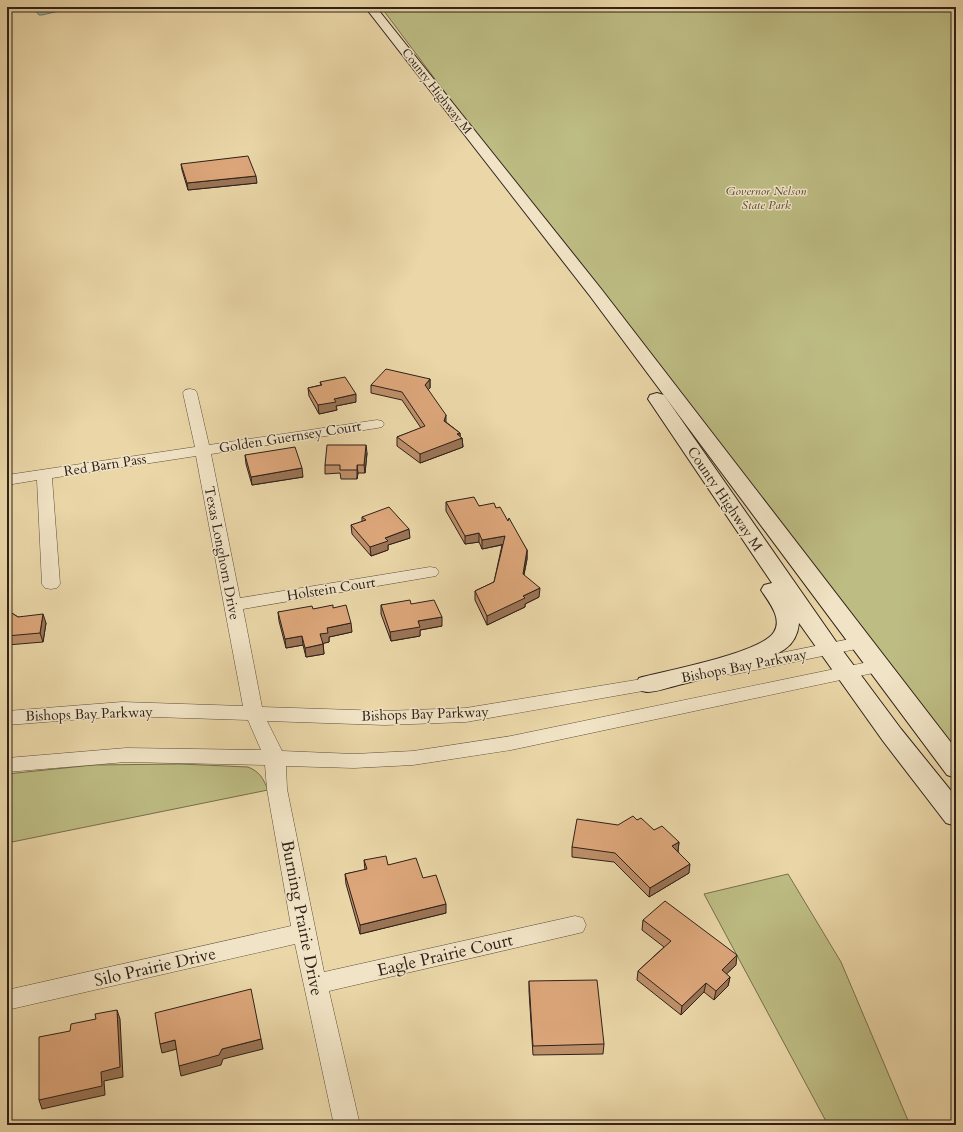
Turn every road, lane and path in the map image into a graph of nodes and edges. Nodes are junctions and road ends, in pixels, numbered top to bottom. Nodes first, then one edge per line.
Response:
1 (370, 7) edge
2 (503, 176) junction
3 (190, 393) dead end
4 (377, 424) dead end
5 (686, 441) junction
6 (203, 450) junction
7 (44, 475) junction
8 (7, 480) edge
9 (430, 572) dead end
10 (51, 584) dead end
11 (232, 605) junction
12 (860, 643) junction
13 (829, 649) junction
14 (878, 666) junction
15 (846, 673) junction
16 (648, 684) junction
17 (254, 713) junction
18 (7, 718) edge
19 (275, 758) junction
20 (7, 765) edge
21 (956, 768) edge
22 (956, 816) edge
23 (575, 925) dead end
24 (304, 933) junction
25 (315, 984) junction
26 (7, 1000) edge
27 (347, 1125) edge

1 - 2 main road, County Highway M
2 - 5 main road, County Highway M
2 - 12 main road, County Highway M
3 - 6 street, Texas Longhorn Drive
4 - 6 street, Golden Guernsey Court
5 - 13 main road, County Highway M
5 - 16 main road
6 - 7 street, Red Barn Pass
6 - 11 street, Texas Longhorn Drive
7 - 8 street, Red Barn Pass
7 - 10 street
9 - 11 street, Holstein Court
11 - 17 street, Texas Longhorn Drive
12 - 13 street, Bishops Bay Parkway
12 - 14 main road, County Highway M
13 - 15 main road, County Highway M
13 - 16 street, Bishops Bay Parkway
14 - 15 street, Bishops Bay Parkway
14 - 21 main road, County Highway M
15 - 19 street, Bishops Bay Parkway
15 - 22 main road, County Highway M
16 - 17 street, Bishops Bay Parkway
17 - 18 street, Bishops Bay Parkway
17 - 19 street, Burning Prairie Drive
19 - 20 street, Bishops Bay Parkway
19 - 24 street, Burning Prairie Drive
23 - 25 street, Eagle Prairie Court
24 - 25 street, Burning Prairie Drive
24 - 26 street, Silo Prairie Drive
25 - 27 street, Burning Prairie Drive

